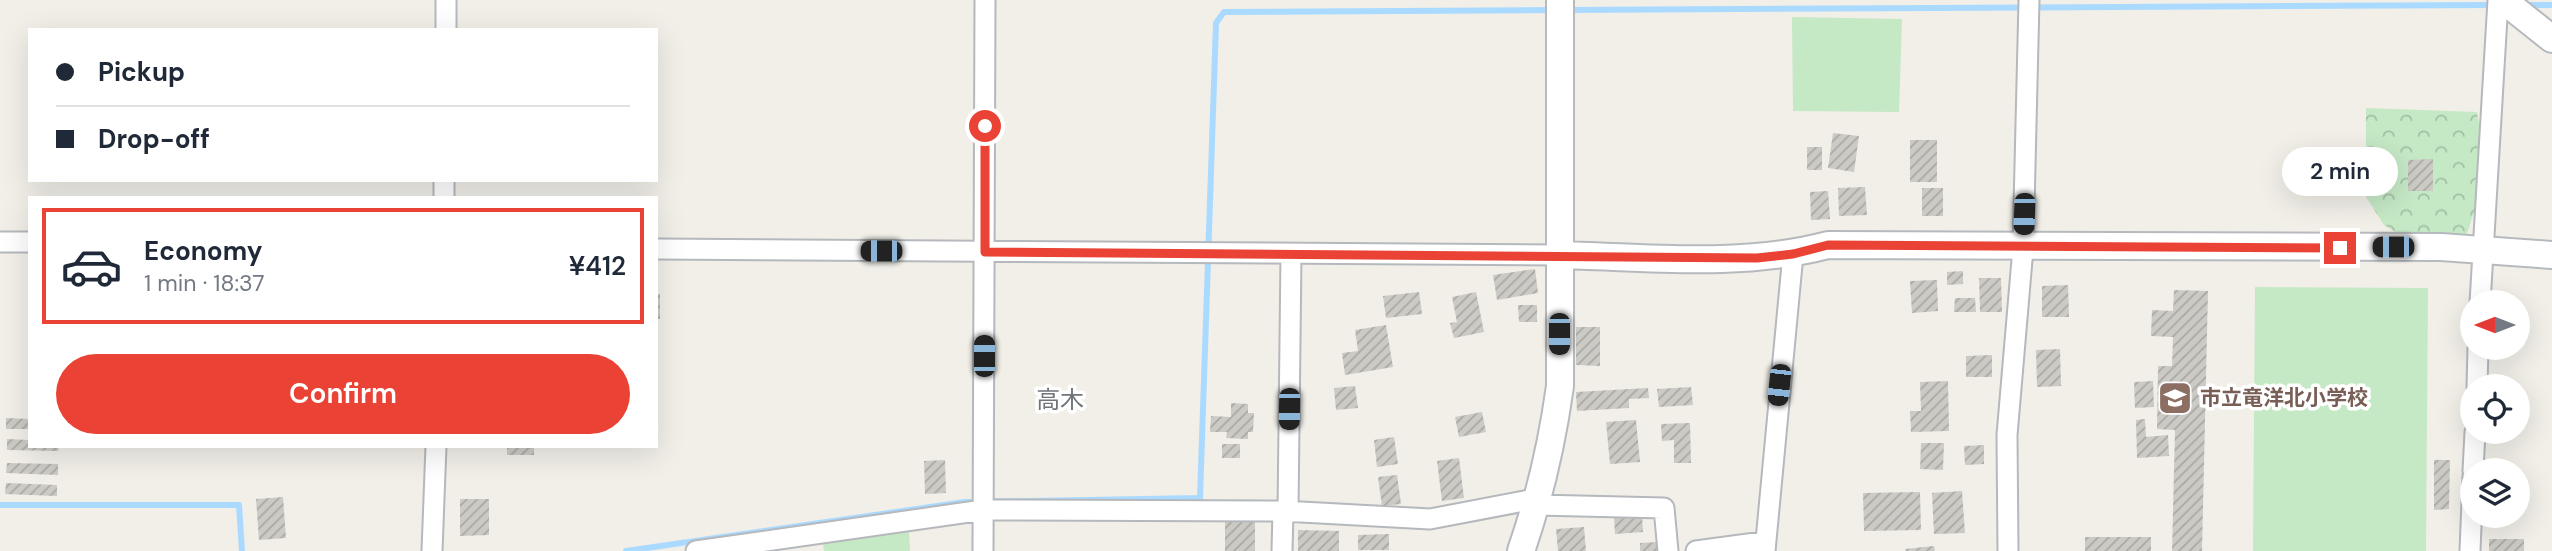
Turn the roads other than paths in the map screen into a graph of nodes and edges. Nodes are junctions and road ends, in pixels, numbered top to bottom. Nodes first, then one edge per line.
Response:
1 (446, 0) edge
2 (985, 0) edge
3 (1560, 0) edge
4 (2029, 0) edge
5 (2500, 0) edge
6 (446, 28) edge
7 (2552, 39) edge
8 (0, 242) edge
9 (28, 242) edge
10 (2023, 248) junction
11 (658, 249) edge
12 (2483, 250) junction
13 (985, 252) junction
14 (1291, 254) junction
15 (1793, 254) junction
16 (1558, 255) junction
17 (2552, 255) edge
18 (2481, 290) edge
19 (436, 448) edge
20 (1539, 501) junction
21 (983, 510) junction
22 (1285, 512) junction
23 (2470, 528) edge
24 (750, 547) edge
25 (1764, 547) edge
26 (432, 551) edge
27 (696, 551) edge
28 (983, 551) edge
29 (1282, 551) edge
30 (1521, 551) edge
31 (1668, 551) edge
32 (1696, 551) edge
33 (2008, 551) edge
34 (2469, 551) edge

1 - 6 street
2 - 13 street
3 - 16 street
4 - 10 street
5 - 7 street
5 - 12 street
8 - 9 street
10 - 12 street
10 - 15 street
10 - 33 street
11 - 13 street
12 - 17 street
12 - 18 street
13 - 14 street
13 - 21 street
14 - 16 street
14 - 22 street
15 - 16 street
15 - 25 street
16 - 20 street
19 - 26 street
20 - 22 street
20 - 30 street
20 - 31 street
21 - 22 street
21 - 24 street
21 - 28 street
22 - 29 street
23 - 34 street
24 - 27 street
25 - 32 street

